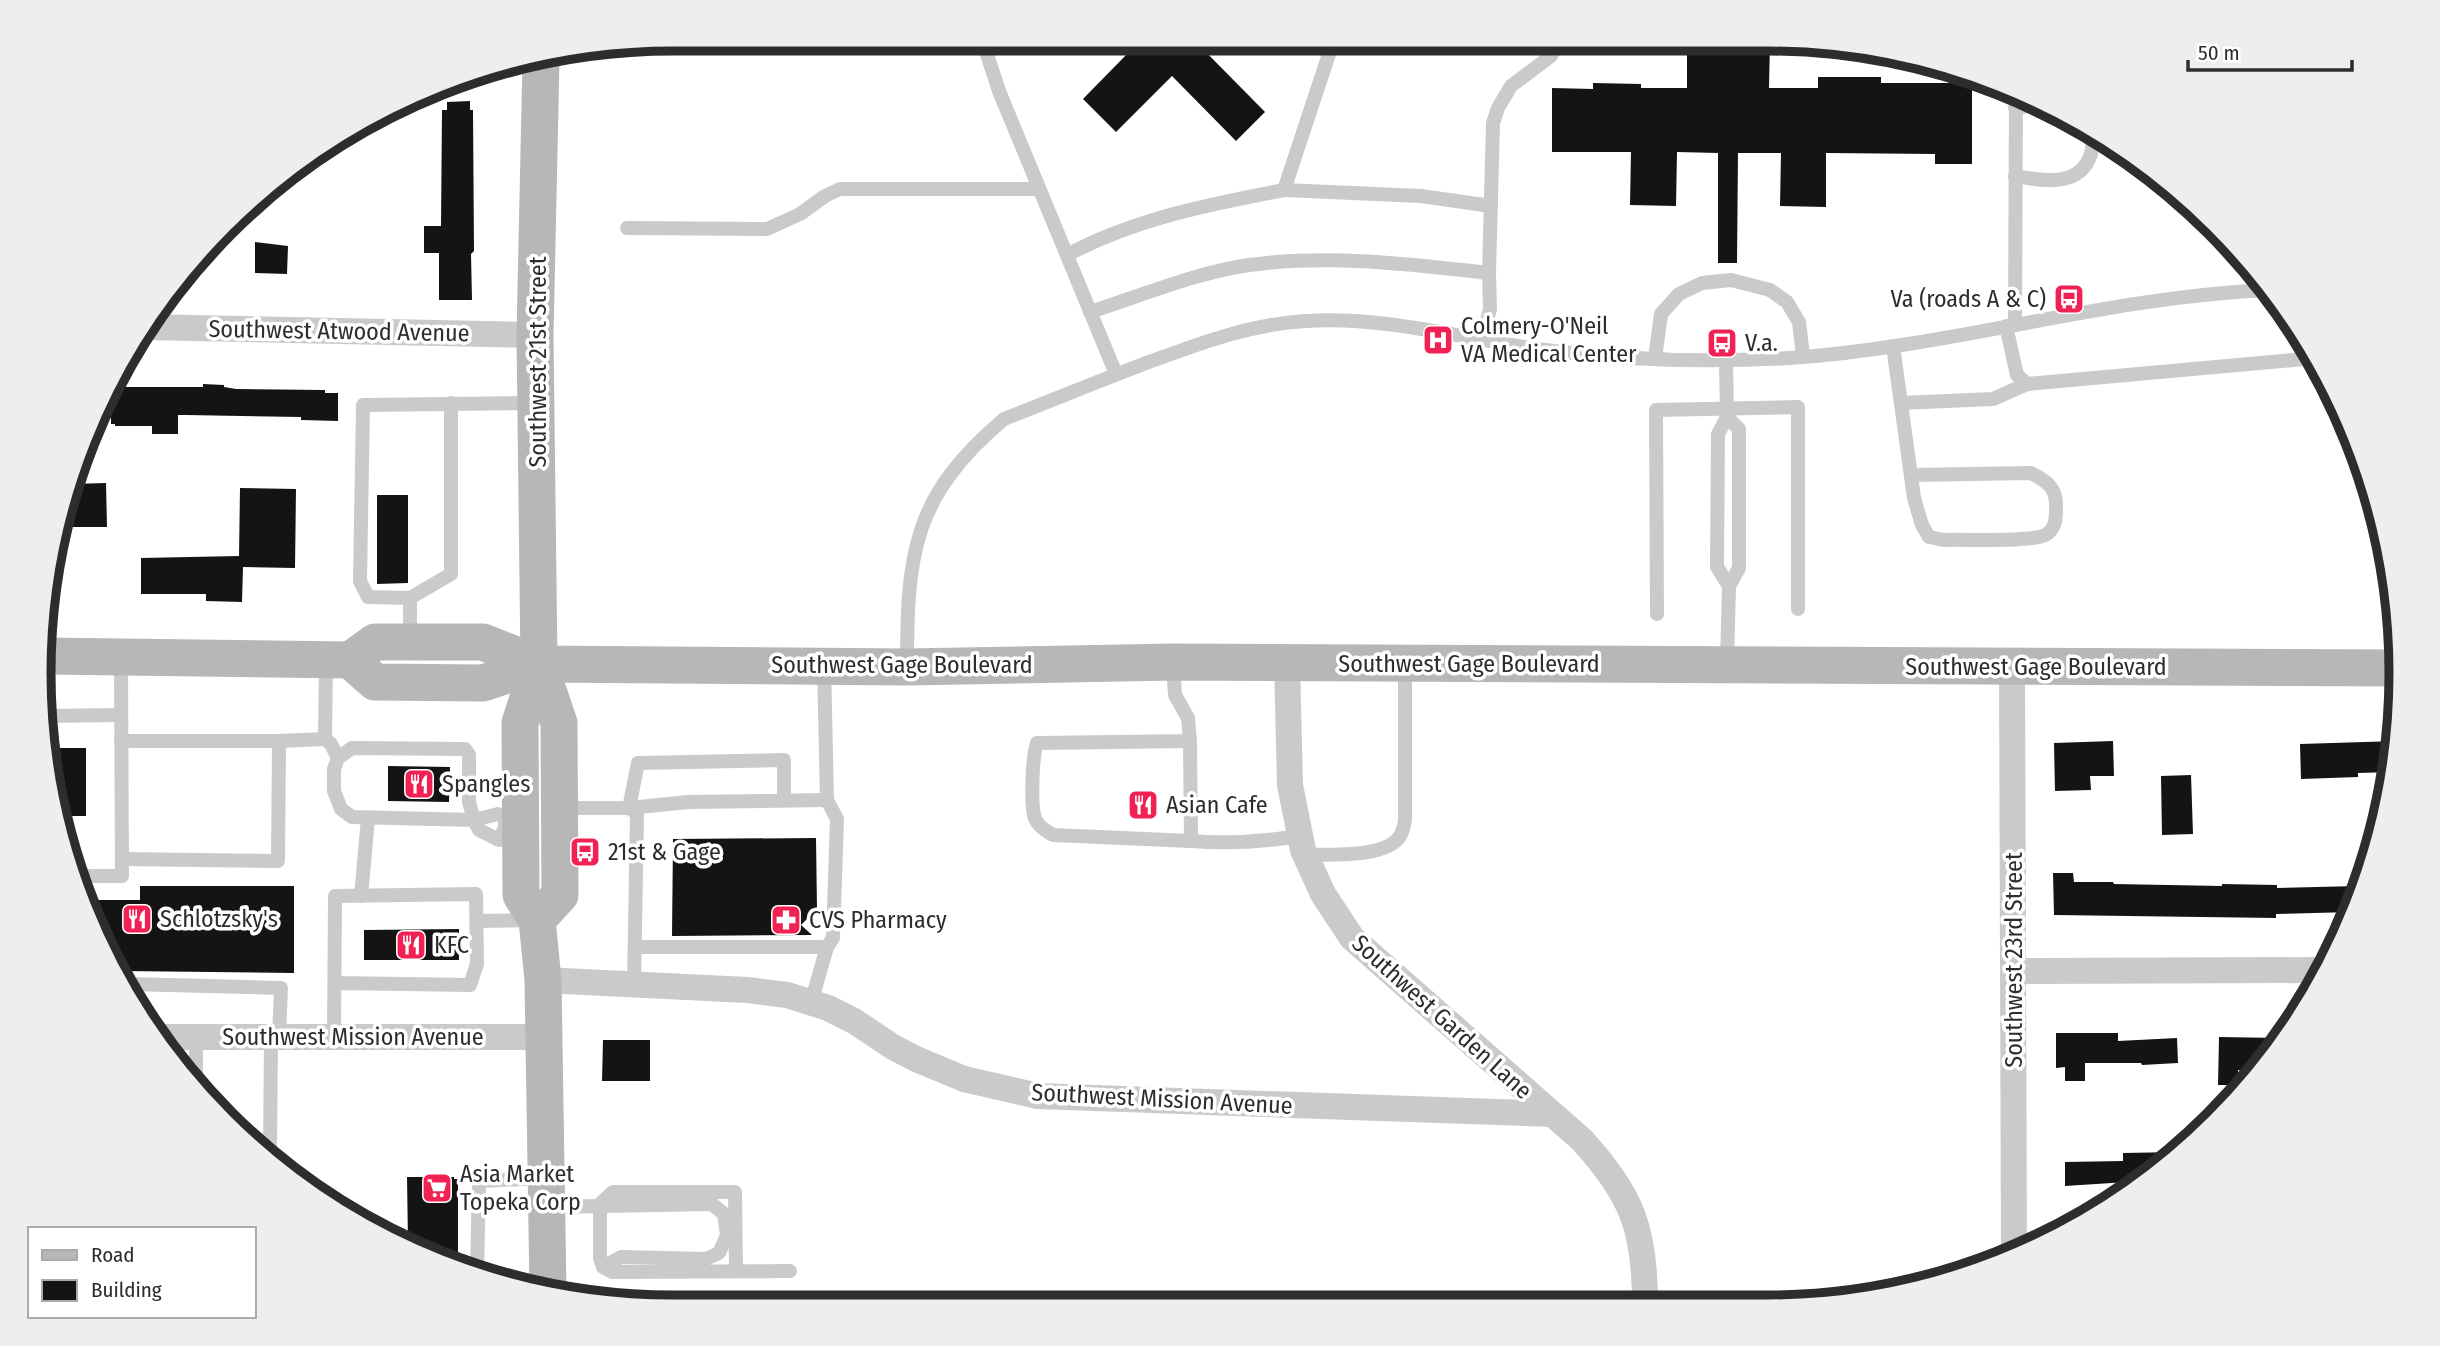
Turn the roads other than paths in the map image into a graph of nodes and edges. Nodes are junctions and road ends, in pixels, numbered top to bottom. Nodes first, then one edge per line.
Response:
1 (986, 51) edge
2 (1330, 51) edge
3 (1553, 51) edge
4 (541, 66) edge
5 (2015, 103) edge
6 (2024, 107) edge
7 (2015, 108) junction
8 (2092, 143) edge
9 (2015, 176) junction
10 (1039, 188) junction
11 (1284, 190) junction
12 (1491, 206) junction
13 (627, 228) dead end
14 (1067, 254) junction
15 (1489, 273) junction
16 (2259, 291) edge
17 (1090, 312) junction
18 (2011, 325) junction
19 (156, 327) edge
20 (535, 335) junction
21 (1482, 340) junction
22 (1893, 346) junction
23 (1803, 356) junction
24 (1656, 359) junction
25 (2304, 359) edge
26 (1726, 360) junction
27 (1116, 374) junction
28 (2027, 384) junction
29 (452, 403) junction
30 (536, 403) junction
31 (1901, 403) junction
32 (1727, 412) junction
33 (1910, 474) junction
34 (1729, 586) junction
35 (410, 598) junction
36 (1798, 609) dead end
37 (1657, 614) dead end
38 (410, 642) junction
39 (51, 656) edge
40 (121, 659) junction
41 (338, 660) junction
42 (1173, 662) junction
43 (539, 664) junction
44 (1287, 664) junction
45 (1405, 664) junction
46 (824, 666) junction
47 (1727, 666) junction
48 (906, 667) junction
49 (2012, 667) junction
50 (2389, 668) edge
51 (121, 715) junction
52 (52, 716) edge
53 (325, 739) junction
54 (121, 741) junction
55 (279, 741) junction
56 (1190, 741) junction
57 (338, 758) junction
58 (784, 800) junction
59 (828, 800) junction
60 (560, 808) junction
61 (629, 808) junction
62 (368, 818) junction
63 (474, 820) junction
64 (508, 832) junction
65 (1191, 841) junction
66 (1302, 845) junction
67 (122, 859) junction
68 (85, 876) edge
69 (361, 896) junction
70 (537, 920) junction
71 (477, 921) junction
72 (635, 947) junction
73 (828, 947) junction
74 (2313, 970) edge
75 (2014, 971) junction
76 (543, 981) junction
77 (335, 983) junction
78 (134, 984) edge
79 (634, 986) junction
80 (811, 1003) junction
81 (169, 1037) edge
82 (196, 1037) junction
83 (275, 1037) junction
84 (334, 1037) junction
85 (544, 1037) junction
86 (196, 1072) edge
87 (1552, 1114) junction
88 (270, 1147) edge
89 (546, 1192) junction
90 (600, 1204) junction
91 (2014, 1244) edge
92 (477, 1263) edge
93 (603, 1267) junction
94 (736, 1270) junction
95 (790, 1271) dead end
96 (548, 1282) edge
97 (1645, 1295) edge

1 - 10 lane
2 - 11 lane
3 - 12 lane
4 - 20 main road, Southwest 21st Street
5 - 7 lane
6 - 7 lane
7 - 9 lane
8 - 9 lane
9 - 18 lane
10 - 13 lane
10 - 14 lane
11 - 12 lane
11 - 14 lane
12 - 15 lane
14 - 17 lane
15 - 17 lane
15 - 21 lane
16 - 18 lane
17 - 27 lane
18 - 22 lane
18 - 28 lane
19 - 20 street, Southwest Atwood Avenue
20 - 30 main road, Southwest 21st Street
21 - 24 lane
21 - 27 lane
22 - 23 lane
22 - 31 lane
23 - 24 lane
23 - 26 lane
24 - 26 lane
25 - 28 lane
26 - 32 lane
27 - 48 lane
28 - 31 lane
29 - 30 lane
29 - 35 lane
29 - 35 lane
30 - 43 main road, Southwest 21st Street
31 - 33 lane
32 - 34 lane
32 - 34 lane
32 - 36 lane
32 - 37 lane
33 - 33 lane
34 - 47 lane
35 - 38 lane
38 - 41 main road, Southwest Gage Boulevard
38 - 43 main road, Southwest Gage Boulevard
39 - 40 main road
40 - 41 main road
40 - 51 lane
41 - 43 main road, Southwest Gage Boulevard
41 - 53 lane
42 - 44 main road, Southwest Gage Boulevard
42 - 48 main road, Southwest Gage Boulevard
42 - 56 lane
43 - 46 main road, Southwest Gage Boulevard
43 - 60 main road, Southwest 21st Street
43 - 64 main road, Southwest 21st Street
44 - 45 main road, Southwest Gage Boulevard
44 - 66 street, Southwest Garden Lane
45 - 47 main road, Southwest Gage Boulevard
45 - 66 lane
46 - 48 main road, Southwest Gage Boulevard
46 - 59 lane
47 - 49 main road, Southwest Gage Boulevard
49 - 50 main road, Southwest Gage Boulevard
49 - 75 street, Southwest 23rd Street
51 - 52 lane
51 - 54 lane
53 - 55 lane
53 - 57 lane
54 - 55 lane
54 - 67 lane
55 - 67 lane
56 - 65 lane
56 - 65 lane
57 - 62 lane
57 - 63 lane
58 - 59 lane
58 - 61 lane
58 - 61 lane
59 - 73 lane
60 - 61 lane
60 - 70 main road, Southwest 21st Street
61 - 72 lane
62 - 63 lane
62 - 69 lane
63 - 64 lane
63 - 64 lane
64 - 70 main road, Southwest 21st Street
65 - 66 lane
66 - 87 street, Southwest Garden Lane
67 - 68 lane
69 - 71 lane
69 - 77 lane
70 - 71 lane
70 - 76 main road, Southwest 21st Street
71 - 77 lane
72 - 73 lane
72 - 79 lane
73 - 80 lane
74 - 75 street
75 - 91 street, Southwest 23rd Street
76 - 79 street, Southwest Mission Avenue
76 - 85 main road, Southwest 21st Street
77 - 84 lane
78 - 83 lane
79 - 80 street, Southwest Mission Avenue
80 - 87 street, Southwest Mission Avenue
81 - 82 street, Southwest Mission Avenue
82 - 83 street, Southwest Mission Avenue
82 - 86 lane
83 - 84 street, Southwest Mission Avenue
83 - 88 lane
84 - 85 street, Southwest Mission Avenue
85 - 89 main road, Southwest 21st Street
87 - 97 street, Southwest Garden Lane
89 - 90 lane
89 - 92 lane
89 - 96 main road, Southwest 21st Street
90 - 93 lane
90 - 93 lane
90 - 94 lane
93 - 94 lane
94 - 95 lane

